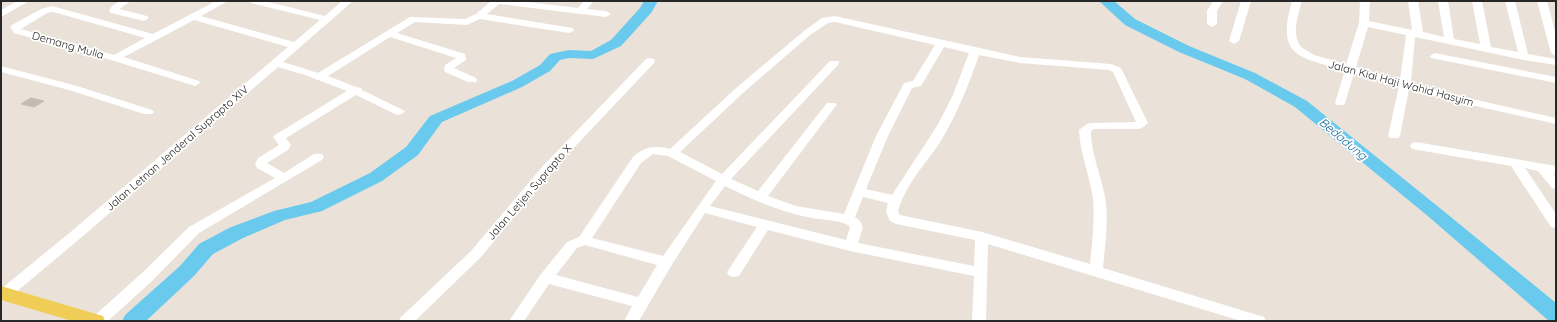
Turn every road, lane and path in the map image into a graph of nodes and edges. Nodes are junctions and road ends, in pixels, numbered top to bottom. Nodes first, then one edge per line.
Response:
1 (24, 1) edge
2 (126, 1) edge
3 (223, 1) edge
4 (254, 1) edge
5 (348, 1) edge
6 (589, 1) edge
7 (1218, 1) edge
8 (1246, 1) edge
9 (1297, 1) edge
10 (1365, 1) edge
11 (1413, 1) edge
12 (1443, 1) edge
13 (1477, 1) edge
14 (1510, 1) edge
15 (1542, 1) edge
16 (580, 11) junction
17 (1, 14) edge
18 (606, 14) dead end
19 (479, 16) junction
20 (193, 17) junction
21 (1, 18) edge
22 (144, 18) dead end
23 (325, 19) junction
24 (24, 21) junction
25 (1364, 23) junction
26 (1212, 24) dead end
27 (569, 30) dead end
28 (389, 34) junction
29 (1415, 34) junction
30 (154, 37) junction
31 (1234, 41) dead end
32 (1450, 42) junction
33 (942, 43) junction
34 (295, 46) junction
35 (1486, 49) junction
36 (975, 51) junction
37 (1556, 53) edge
38 (1436, 56) dead end
39 (1524, 57) junction
40 (115, 58) junction
41 (650, 61) dead end
42 (1556, 62) edge
43 (276, 63) junction
44 (834, 63) dead end
45 (1, 69) edge
46 (1350, 69) junction
47 (320, 76) junction
48 (472, 80) dead end
49 (1556, 80) edge
50 (195, 83) dead end
51 (1405, 85) junction
52 (357, 90) junction
53 (1340, 103) dead end
54 (831, 105) dead end
55 (148, 112) dead end
56 (400, 112) dead end
57 (1556, 121) edge
58 (1394, 136) dead end
59 (1416, 146) dead end
60 (672, 152) junction
61 (318, 157) dead end
62 (1515, 163) junction
63 (1542, 168) junction
64 (1556, 170) edge
65 (284, 178) junction
66 (724, 180) junction
67 (1556, 185) edge
68 (859, 192) junction
69 (761, 196) junction
70 (895, 200) junction
71 (702, 208) junction
72 (848, 220) junction
73 (1556, 224) edge
74 (765, 225) junction
75 (982, 237) junction
76 (584, 240) junction
77 (850, 246) junction
78 (666, 262) junction
79 (1096, 270) junction
80 (734, 272) dead end
81 (980, 272) junction
82 (546, 278) junction
83 (2, 293) edge
84 (641, 303) junction
85 (97, 321) edge
86 (406, 321) edge
87 (516, 321) edge
88 (631, 321) edge
89 (979, 321) edge
90 (1259, 321) edge

1 - 17 street
2 - 22 street
3 - 20 street, Demang Mulia
4 - 23 street
5 - 23 street, Jalan Letnan Jenderal Suprapto XIV
6 - 16 street
7 - 26 street
8 - 31 street
9 - 46 street, Jalan Kiai Haji Wahid Hasyim
10 - 25 street
11 - 29 street
12 - 32 street
13 - 35 street
14 - 39 street
15 - 37 street
16 - 18 street
16 - 19 street
19 - 27 street
19 - 28 street
20 - 30 street, Demang Mulia
20 - 34 street
21 - 24 street, Demang Mulia
23 - 34 street, Jalan Letnan Jenderal Suprapto XIV
24 - 30 street, Demang Mulia
24 - 40 street, Demang Mulia
25 - 29 street
25 - 46 street
28 - 47 street
28 - 48 street
29 - 32 street
29 - 51 street
30 - 40 street, Demang Mulia
32 - 35 street
33 - 36 street
33 - 60 street
33 - 68 street
34 - 43 street, Jalan Letnan Jenderal Suprapto XIV
35 - 39 street
36 - 70 street
36 - 79 street
38 - 49 street
39 - 42 street
40 - 50 street
41 - 86 street, Jalan Letjen Suprapto X
43 - 47 street
43 - 83 street, Jalan Letnan Jenderal Suprapto XIV
44 - 66 street
45 - 55 street
46 - 51 street, Jalan Kiai Haji Wahid Hasyim
46 - 53 street
47 - 52 street
51 - 57 street, Jalan Kiai Haji Wahid Hasyim
51 - 58 street
52 - 56 street
52 - 65 street
54 - 69 street
59 - 62 street
60 - 66 street
60 - 76 street
61 - 65 street
62 - 63 street
62 - 73 street
63 - 64 street
63 - 67 street
65 - 85 street
66 - 69 street
66 - 71 street
68 - 70 street
68 - 72 street
69 - 72 street
70 - 75 street
71 - 74 street
71 - 78 street
72 - 77 street
74 - 77 street
74 - 80 street
75 - 79 street
75 - 81 street
76 - 78 street
76 - 82 street
77 - 81 street
78 - 84 street
79 - 90 street
81 - 89 street
82 - 84 street
82 - 87 street
83 - 85 main road
84 - 88 street

